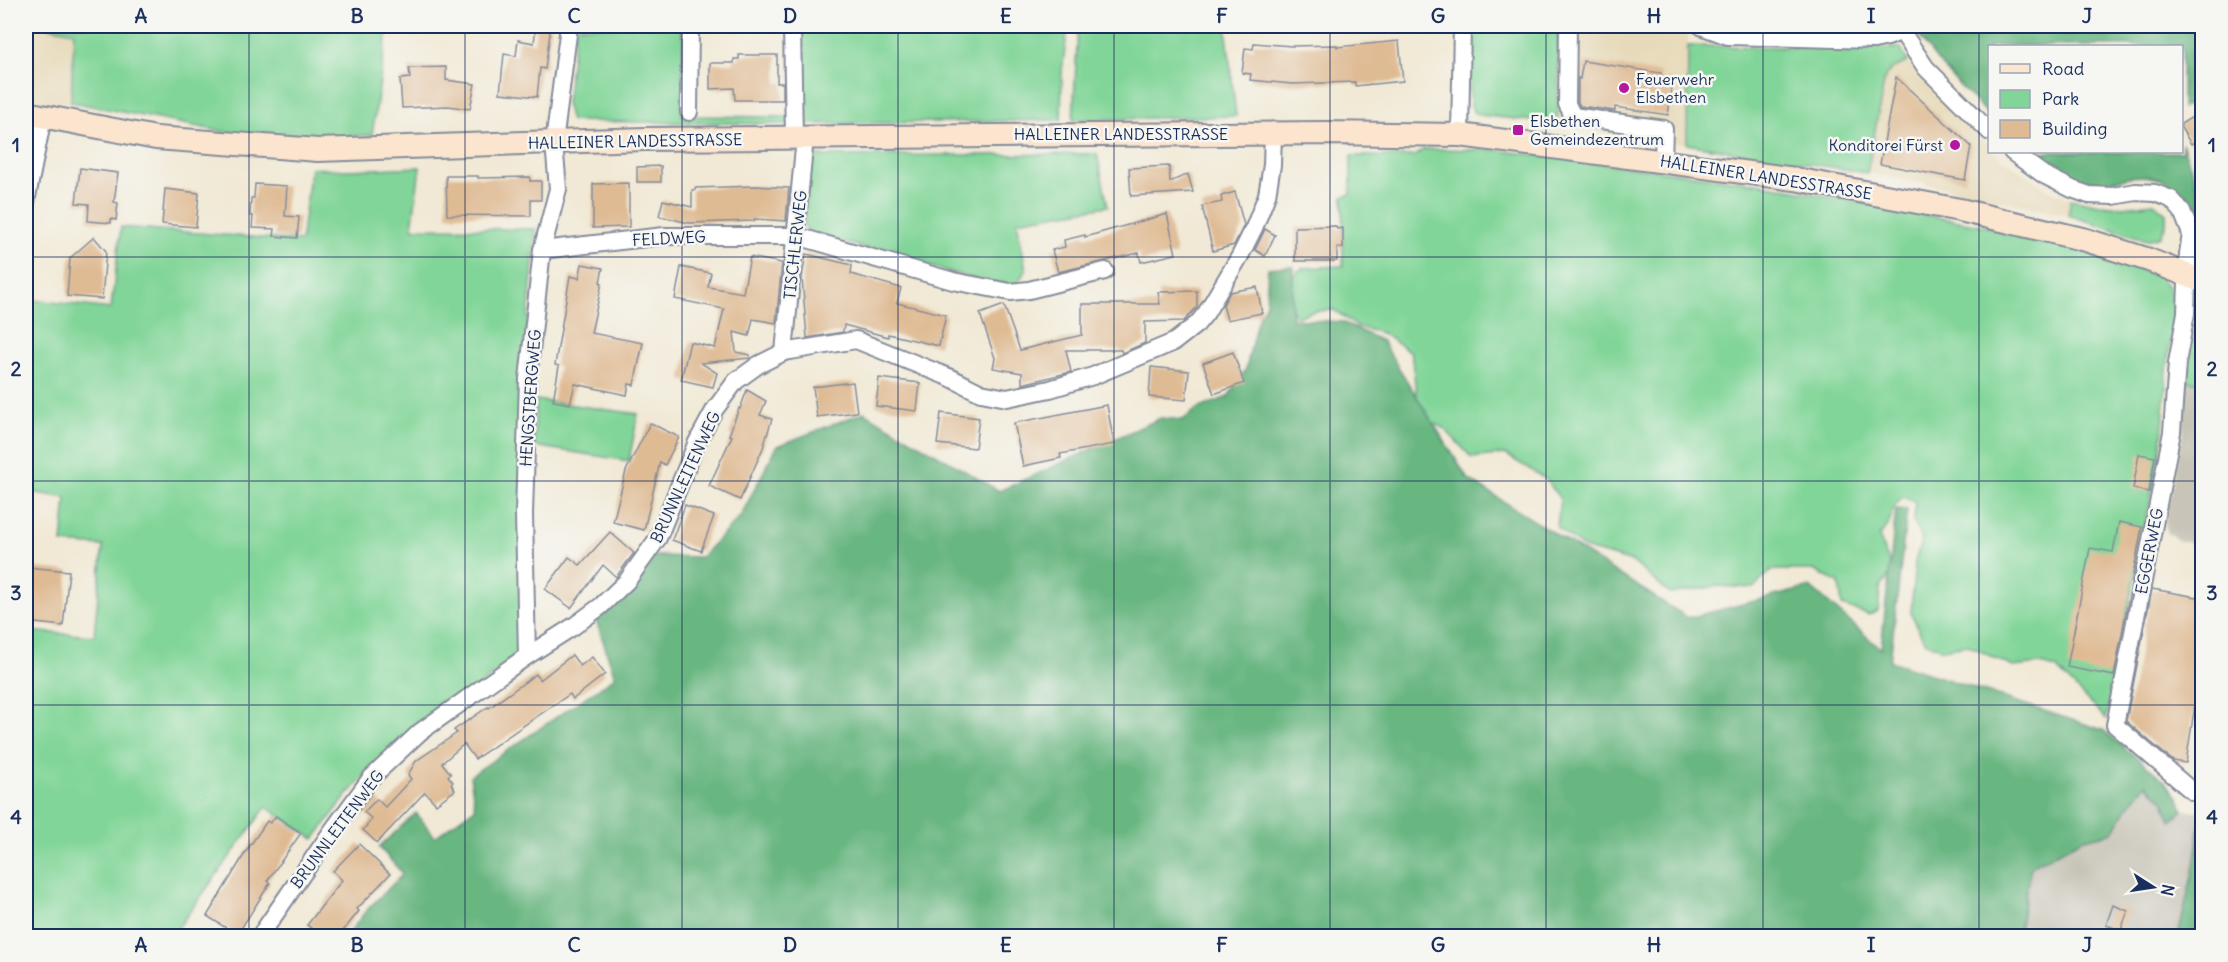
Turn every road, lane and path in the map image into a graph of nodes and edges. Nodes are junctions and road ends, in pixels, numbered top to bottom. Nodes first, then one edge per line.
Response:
1 (569, 26) edge
2 (690, 26) edge
3 (792, 26) edge
4 (1461, 26) edge
5 (1568, 26) edge
6 (1701, 26) edge
7 (1900, 28) edge
8 (689, 112) dead end
9 (34, 115) edge
10 (1988, 131) edge
11 (1273, 133) junction
12 (1460, 135) junction
13 (799, 138) junction
14 (554, 142) junction
15 (2013, 153) edge
16 (1663, 161) junction
17 (26, 202) edge
18 (2197, 231) edge
19 (797, 236) junction
20 (542, 250) junction
21 (1105, 271) dead end
22 (2195, 278) edge
23 (784, 352) junction
24 (527, 656) junction
25 (2193, 792) dead end
26 (260, 936) edge

1 - 14 street, HENGSTBERGWEG
2 - 8 street
3 - 13 street, TISCHLERWEG
4 - 12 street
5 - 16 street
6 - 7 street
7 - 10 street
9 - 14 main road, HALLEINER LANDESSTRASSE
9 - 17 street
11 - 12 main road, HALLEINER LANDESSTRASSE
11 - 13 main road, HALLEINER LANDESSTRASSE
11 - 23 street, BRUNNLEITENWEG
12 - 16 main road, HALLEINER LANDESSTRASSE
13 - 14 main road, HALLEINER LANDESSTRASSE
13 - 19 street, TISCHLERWEG
14 - 20 street, HENGSTBERGWEG
15 - 18 street
16 - 22 main road, HALLEINER LANDESSTRASSE
18 - 22 street
19 - 20 street, FELDWEG
19 - 21 street, FELDWEG
19 - 23 street, TISCHLERWEG
20 - 24 street, HENGSTBERGWEG
22 - 25 street, EGGERWEG
23 - 24 street, BRUNNLEITENWEG
24 - 26 street, BRUNNLEITENWEG

